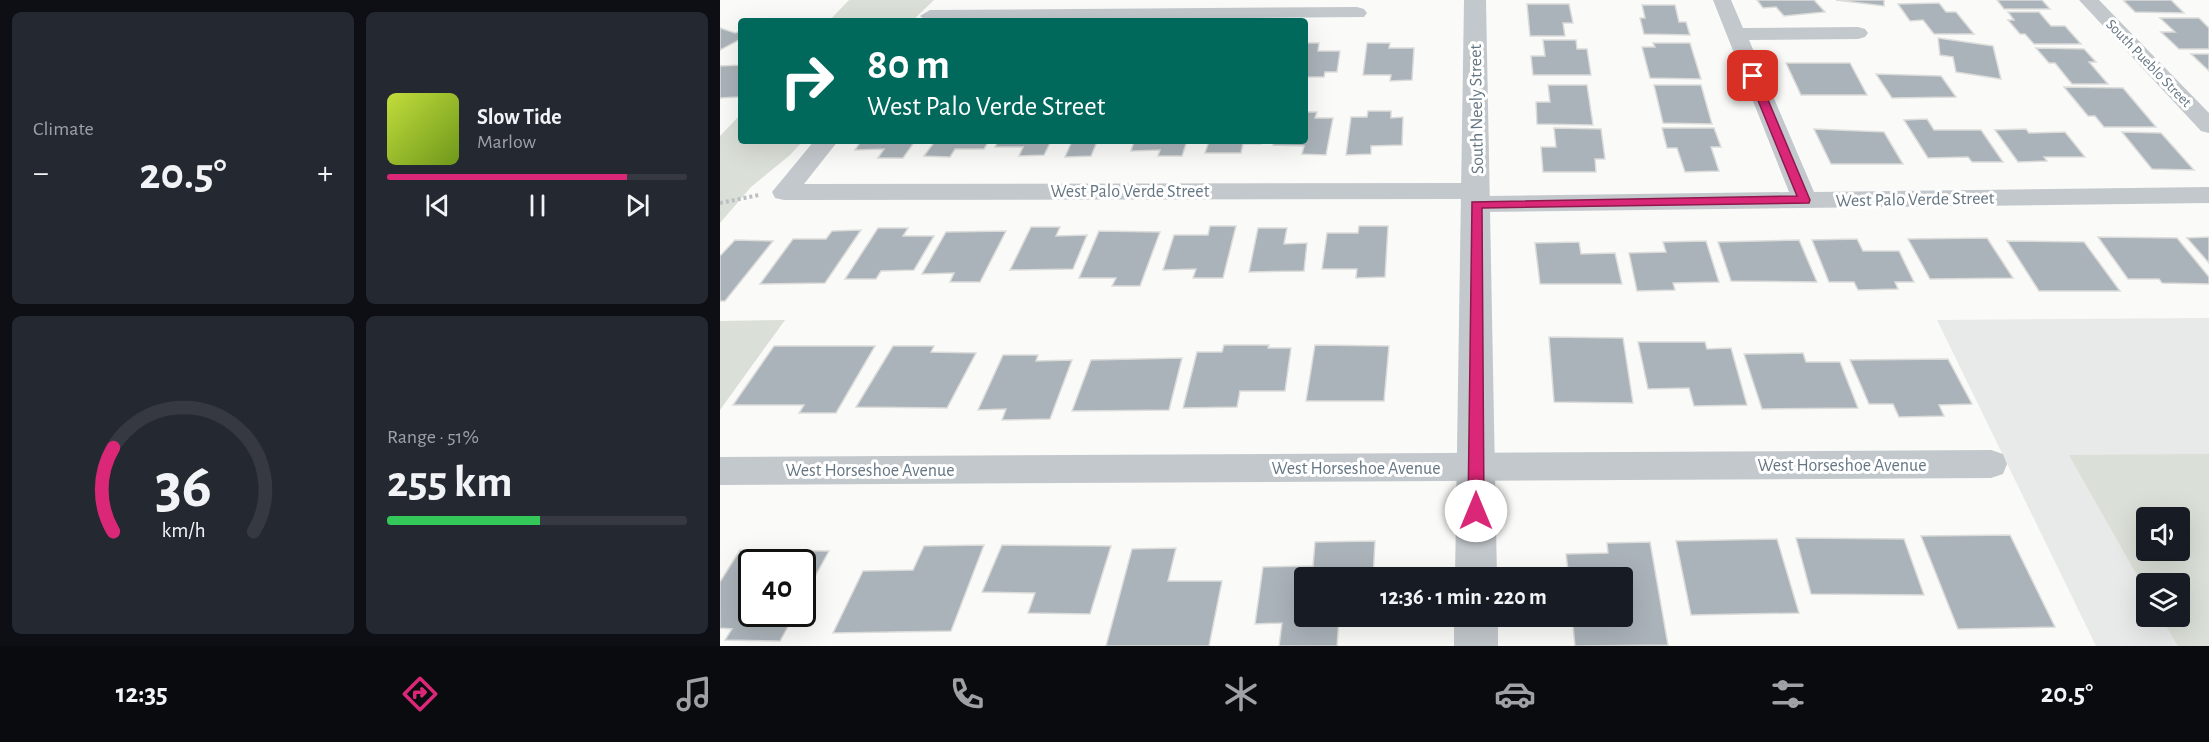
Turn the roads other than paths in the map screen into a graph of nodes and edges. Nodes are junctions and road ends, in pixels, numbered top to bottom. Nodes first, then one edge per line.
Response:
1 (949, 0) edge
2 (1475, 0) edge
3 (1722, 0) edge
4 (2088, 0) edge
5 (1357, 13) dead end
6 (929, 18) edge
7 (1000, 18) edge
8 (1858, 33) dead end
9 (1736, 34) junction
10 (2209, 126) edge
11 (824, 144) edge
12 (2209, 195) edge
13 (1476, 198) junction
14 (1804, 200) junction
15 (1991, 464) dead end
16 (1476, 467) junction
17 (720, 471) edge
18 (1476, 567) edge
19 (1476, 627) edge
20 (1476, 646) edge

1 - 6 street
2 - 13 street, South Neely Street
3 - 9 street
4 - 10 street, South Pueblo Street
5 - 7 street
8 - 9 street
9 - 14 street
11 - 13 street, West Palo Verde Street
12 - 14 street, West Palo Verde Street
13 - 14 street, West Palo Verde Street
13 - 16 street, South Neely Street
15 - 16 street, West Horseshoe Avenue
16 - 17 street, West Horseshoe Avenue
16 - 18 street, South Neely Street
19 - 20 street

